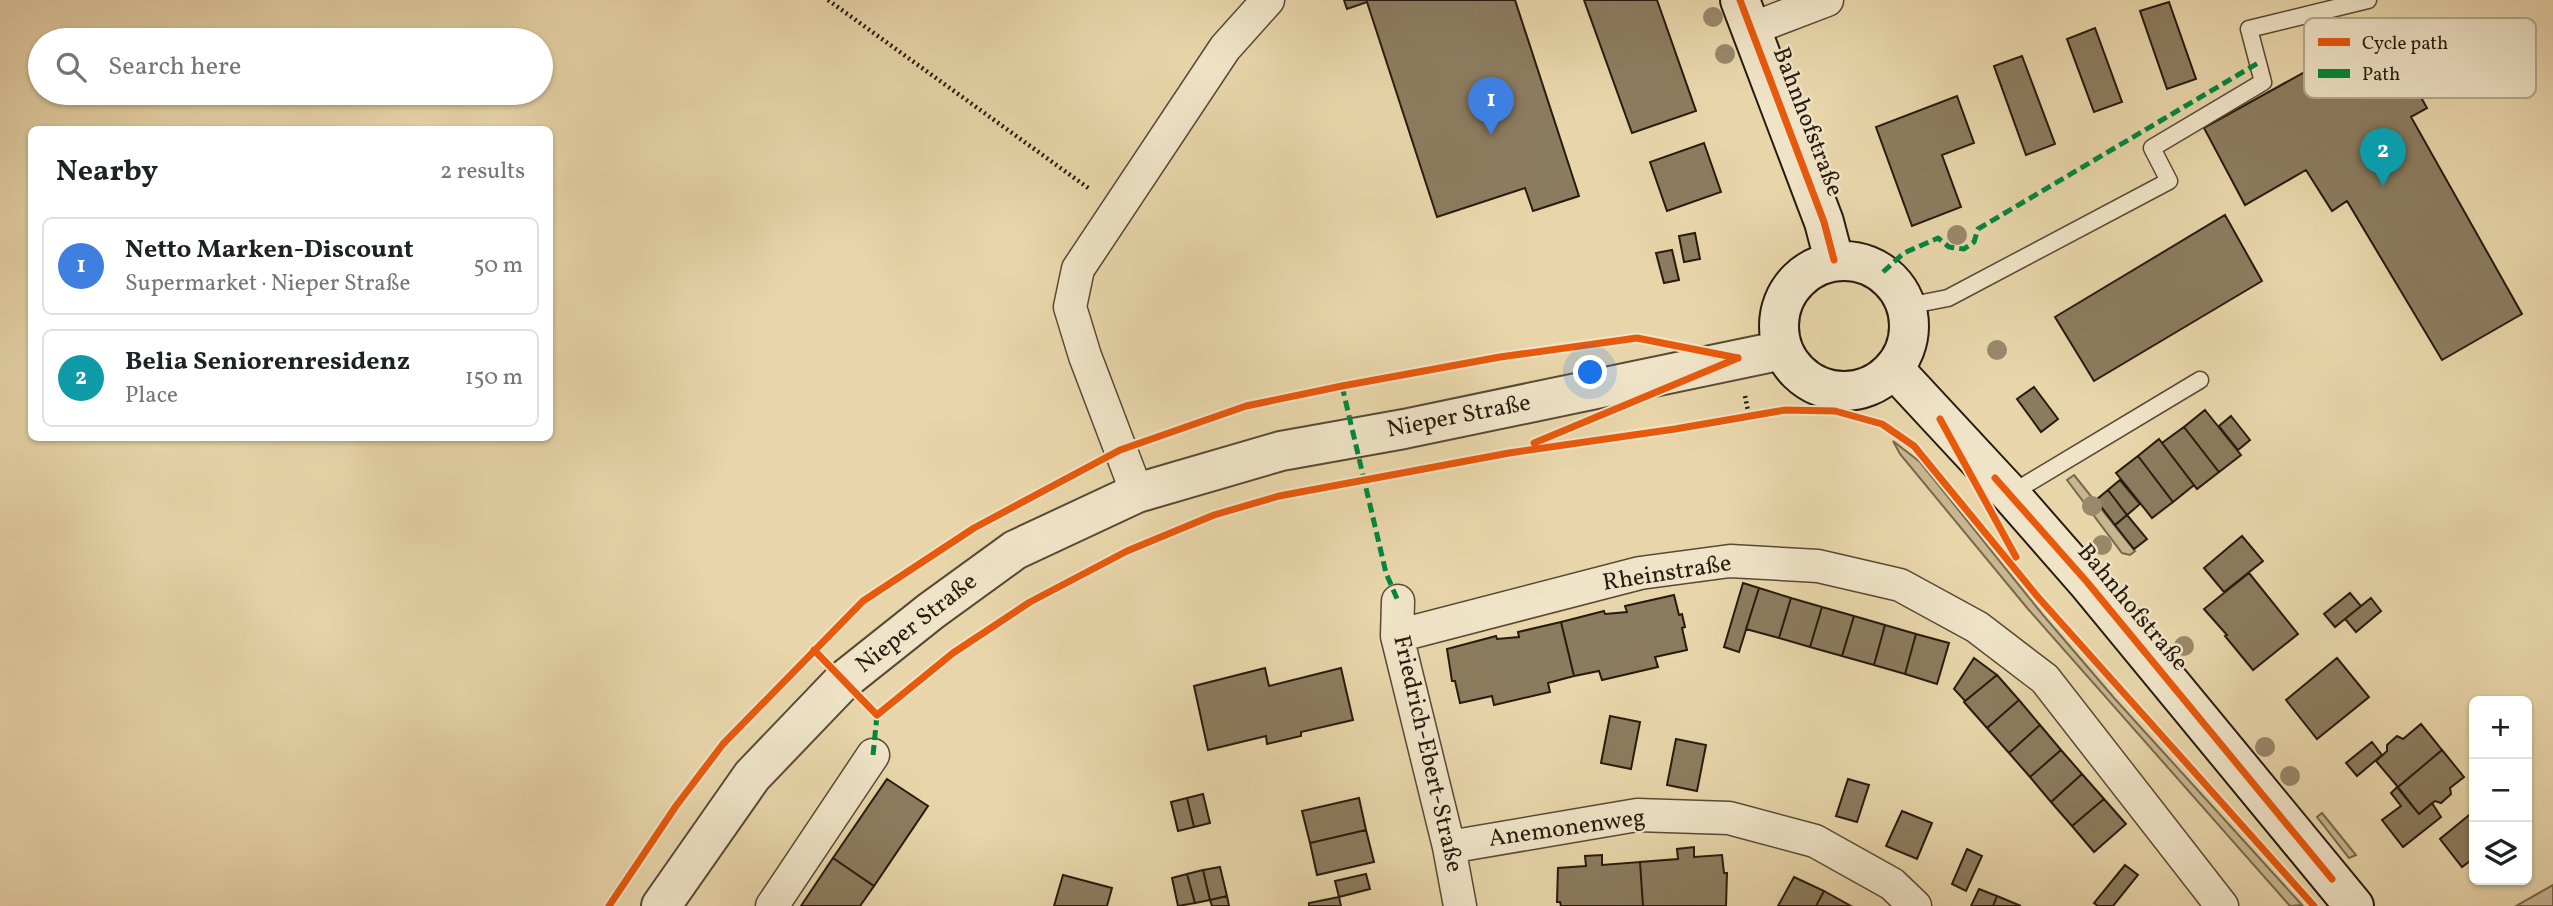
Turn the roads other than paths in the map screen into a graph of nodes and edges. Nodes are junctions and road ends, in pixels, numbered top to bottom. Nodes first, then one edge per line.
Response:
1 (1268, 0) edge
2 (1827, 0) edge
3 (2368, 0) edge
4 (1746, 15) edge
5 (1834, 260) junction
6 (1907, 306) junction
7 (1783, 351) junction
8 (1894, 369) junction
9 (2200, 380) dead end
10 (1137, 493) junction
11 (2010, 494) junction
12 (1398, 601) dead end
13 (1397, 636) junction
14 (873, 755) dead end
15 (1448, 847) junction
16 (661, 906) edge
17 (772, 906) edge
18 (1460, 906) edge
19 (1915, 906) edge
20 (2222, 906) edge
21 (2354, 906) edge

1 - 10 street
2 - 4 street
3 - 6 lane
4 - 5 main road, Bahnhofstraße
5 - 6 main road
5 - 7 main road
6 - 8 main road
7 - 8 main road
7 - 10 main road, Nieper Straße
8 - 11 main road, Bahnhofstraße
9 - 11 lane
10 - 16 main road, Nieper Straße
11 - 21 main road, Bahnhofstraße
12 - 13 street, Friedrich-Ebert-Straße
13 - 15 street, Friedrich-Ebert-Straße
13 - 20 street, Rheinstraße
14 - 17 street
15 - 18 street, Friedrich-Ebert-Straße
15 - 19 street, Anemonenweg

